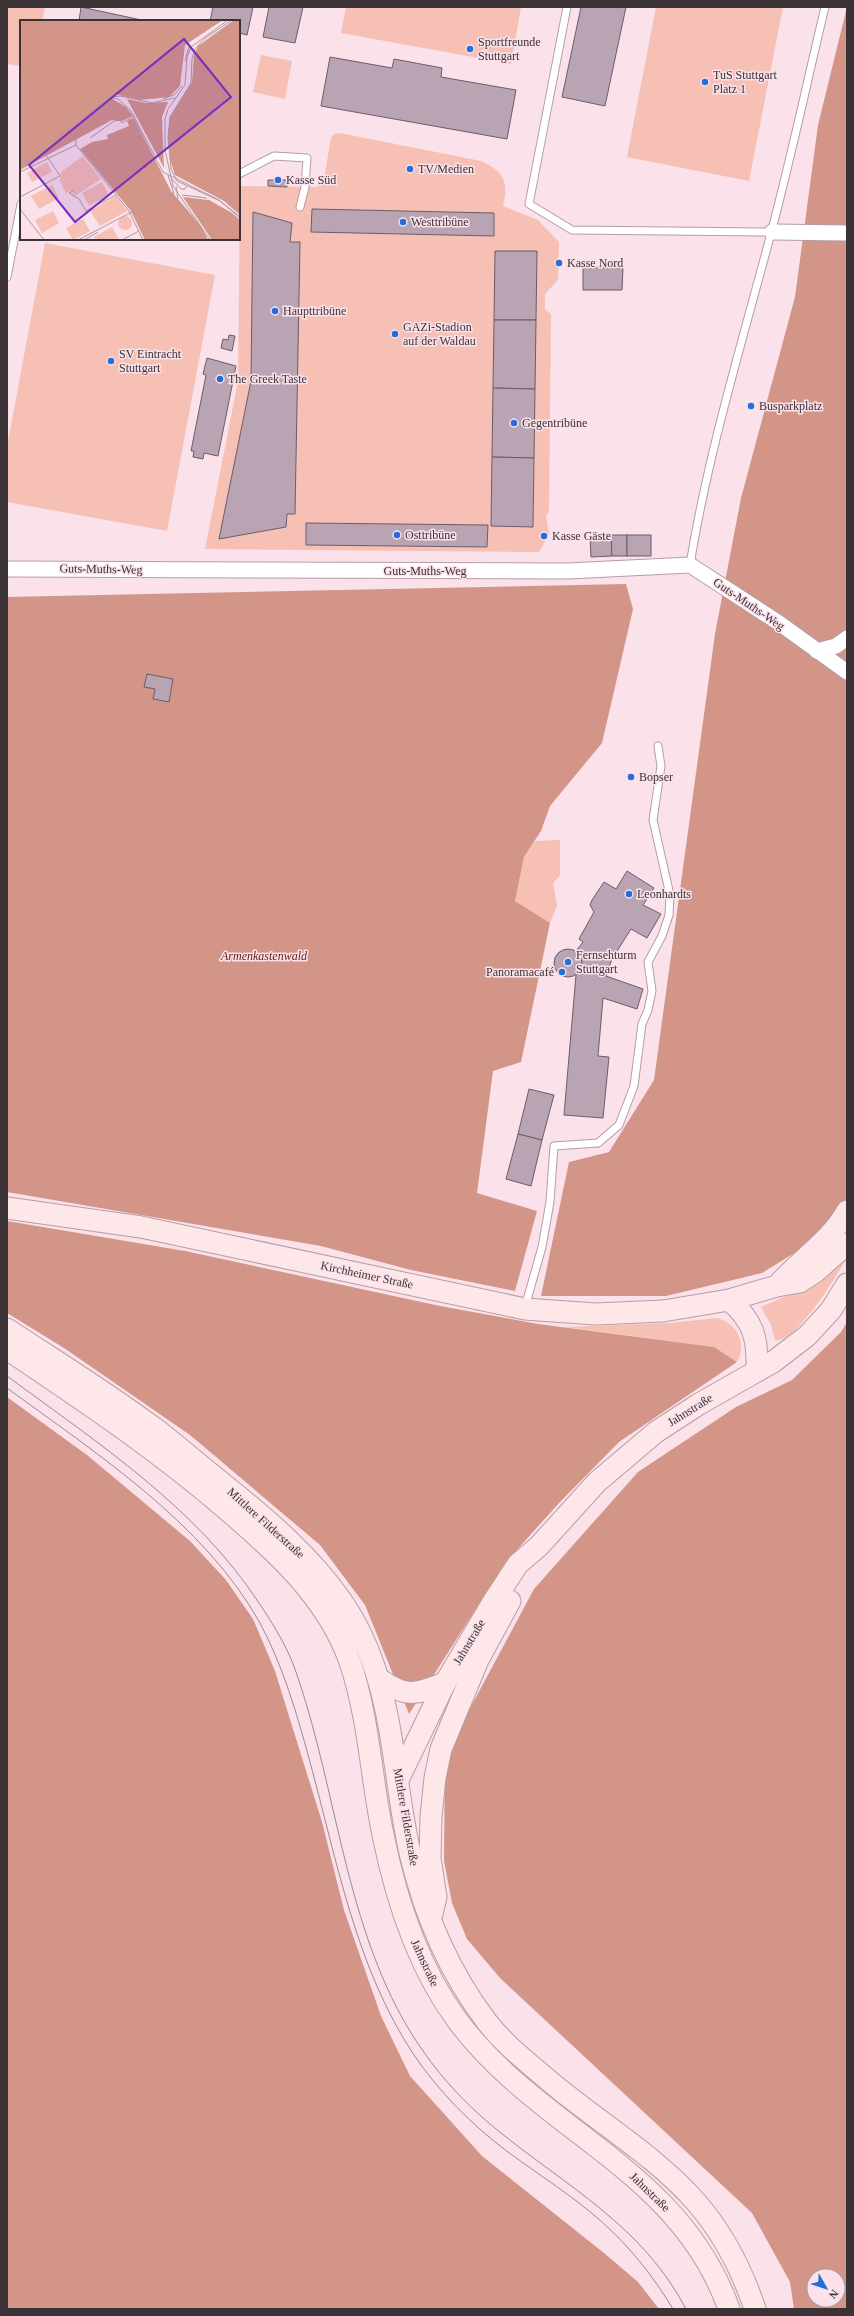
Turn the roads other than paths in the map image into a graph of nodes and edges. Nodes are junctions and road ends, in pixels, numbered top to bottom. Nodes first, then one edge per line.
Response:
1 (567, 7) edge
2 (826, 7) edge
3 (240, 173) edge
4 (300, 207) dead end
5 (20, 209) edge
6 (772, 232) junction
7 (847, 233) edge
8 (7, 277) edge
9 (690, 565) junction
10 (7, 569) edge
11 (847, 638) edge
12 (817, 651) junction
13 (847, 672) edge
14 (658, 746) dead end
15 (7, 1208) edge
16 (847, 1211) edge
17 (847, 1244) edge
18 (847, 1284) edge
19 (777, 1286) junction
20 (729, 1300) junction
21 (525, 1309) junction
22 (7, 1329) edge
23 (7, 1349) edge
24 (756, 1371) junction
25 (539, 1546) junction
26 (378, 1678) junction
27 (446, 1683) junction
28 (398, 1779) junction
29 (383, 1836) junction
30 (430, 1923) junction
31 (729, 2309) edge
32 (755, 2309) edge

1 - 6 lane
2 - 6 lane
3 - 4 lane
5 - 8 lane
6 - 7 street
6 - 9 lane
9 - 10 street, Guts-Muths-Weg
9 - 12 street, Guts-Muths-Weg
11 - 12 street
12 - 13 street, Guts-Muths-Weg
14 - 21 lane
15 - 21 main road, Kirchheimer Straße
16 - 19 main road
17 - 19 main road, Kirchheimer Straße
18 - 24 main road, Jahnstraße
19 - 20 main road, Kirchheimer Straße
20 - 21 main road, Kirchheimer Straße
20 - 24 main road
22 - 26 main road, Mittlere Filderstraße
23 - 29 main road, Mittlere Filderstraße
24 - 25 main road, Jahnstraße
25 - 27 main road, Jahnstraße
25 - 30 main road, Jahnstraße
26 - 27 main road
26 - 28 main road, Mittlere Filderstraße
27 - 28 main road, Jahnstraße
28 - 29 main road, Jahnstraße
28 - 30 main road, Mittlere Filderstraße
29 - 31 main road, Jahnstraße
30 - 32 main road, Jahnstraße

